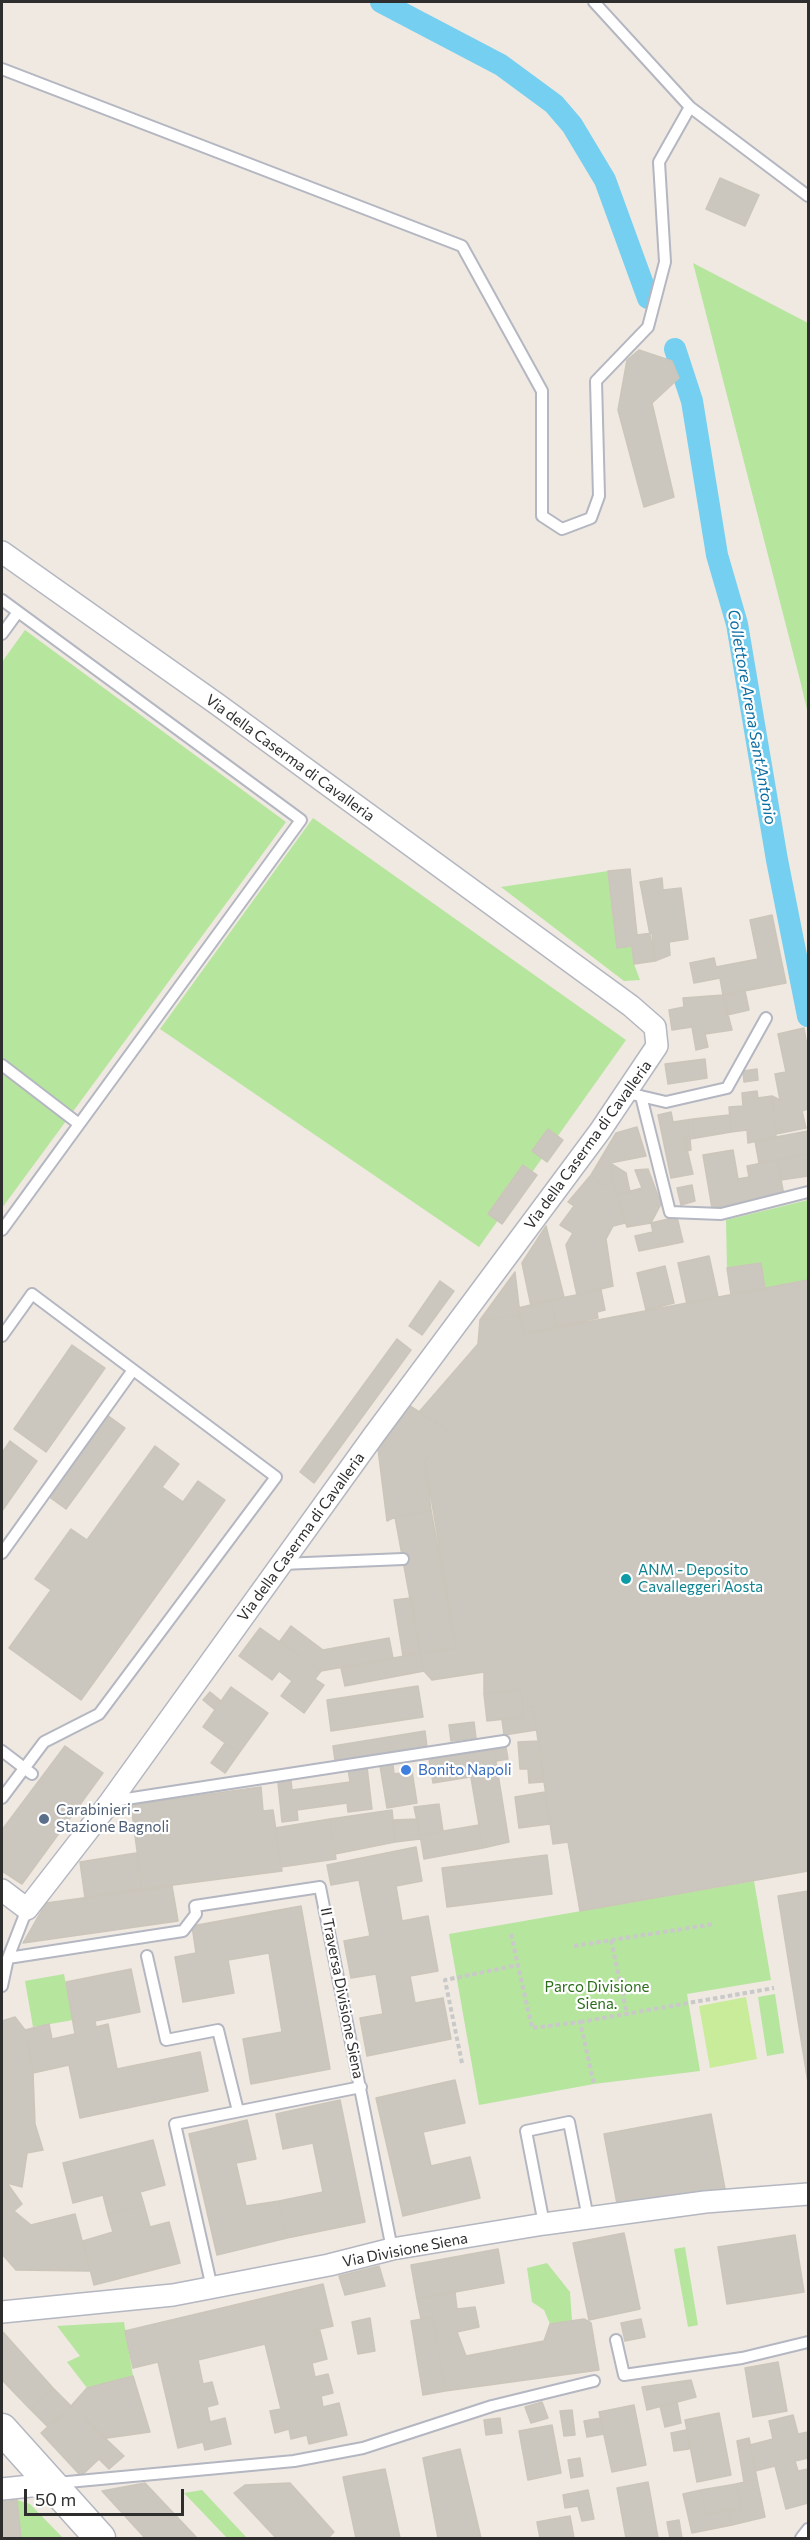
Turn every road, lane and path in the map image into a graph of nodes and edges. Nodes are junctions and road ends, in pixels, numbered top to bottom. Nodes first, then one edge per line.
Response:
1 (594, 2) edge
2 (2, 69) edge
3 (690, 107) junction
4 (808, 196) edge
5 (2, 552) edge
6 (2, 600) edge
7 (18, 612) junction
8 (2, 634) edge
9 (766, 1018) dead end
10 (2, 1065) edge
11 (634, 1094) junction
12 (79, 1124) junction
13 (808, 1192) edge
14 (2, 1230) edge
15 (2, 1336) edge
16 (133, 1370) junction
17 (2, 1553) edge
18 (403, 1559) dead end
19 (282, 1564) junction
20 (504, 1741) dead end
21 (2, 1751) edge
22 (28, 1771) junction
23 (2, 1798) edge
24 (110, 1802) junction
25 (2, 1890) edge
26 (27, 1909) junction
27 (714, 1924) dead end
28 (511, 1934) dead end
29 (611, 1940) junction
30 (574, 1946) dead end
31 (147, 1956) dead end
32 (8, 1958) junction
33 (518, 1965) junction
34 (2, 1986) edge
35 (774, 1988) dead end
36 (627, 2014) junction
37 (580, 2022) junction
38 (462, 2064) dead end
39 (594, 2084) dead end
40 (361, 2087) junction
41 (238, 2111) junction
42 (808, 2194) edge
43 (588, 2218) junction
44 (544, 2224) junction
45 (392, 2249) junction
46 (212, 2288) junction
47 (2, 2312) edge
48 (616, 2340) dead end
49 (808, 2342) edge
50 (594, 2381) dead end
51 (2, 2429) edge
52 (50, 2484) junction
53 (2, 2489) edge
54 (808, 2529) edge
55 (100, 2538) edge
56 (801, 2538) edge

1 - 3 lane
2 - 3 lane
3 - 4 lane
5 - 11 street, Via della Caserma di Cavalleria
6 - 7 lane
7 - 8 lane
7 - 12 lane
9 - 11 lane
10 - 12 lane
11 - 13 lane
11 - 19 street, Via della Caserma di Cavalleria
12 - 14 lane
15 - 16 lane
16 - 17 lane
16 - 22 lane
18 - 19 lane
19 - 24 street, Via della Caserma di Cavalleria
20 - 24 lane
21 - 22 lane
22 - 23 lane
24 - 26 street, Via della Caserma di Cavalleria
25 - 26 street
26 - 32 lane
27 - 29 path
28 - 33 path
29 - 30 path
29 - 36 path
31 - 41 lane
32 - 34 lane
32 - 40 lane, II Traversa Divisione Siena
33 - 37 path
33 - 38 path
35 - 36 path
36 - 37 path
37 - 39 path
40 - 41 lane
40 - 45 lane, II Traversa Divisione Siena
41 - 46 lane
42 - 43 street, Via Divisione Siena
43 - 44 street, Via Divisione Siena
43 - 44 lane
44 - 45 street, Via Divisione Siena
45 - 46 street, Via Divisione Siena
46 - 47 street, Via Divisione Siena
48 - 49 lane
50 - 52 lane
51 - 52 street
52 - 53 street
52 - 55 street
54 - 56 lane

